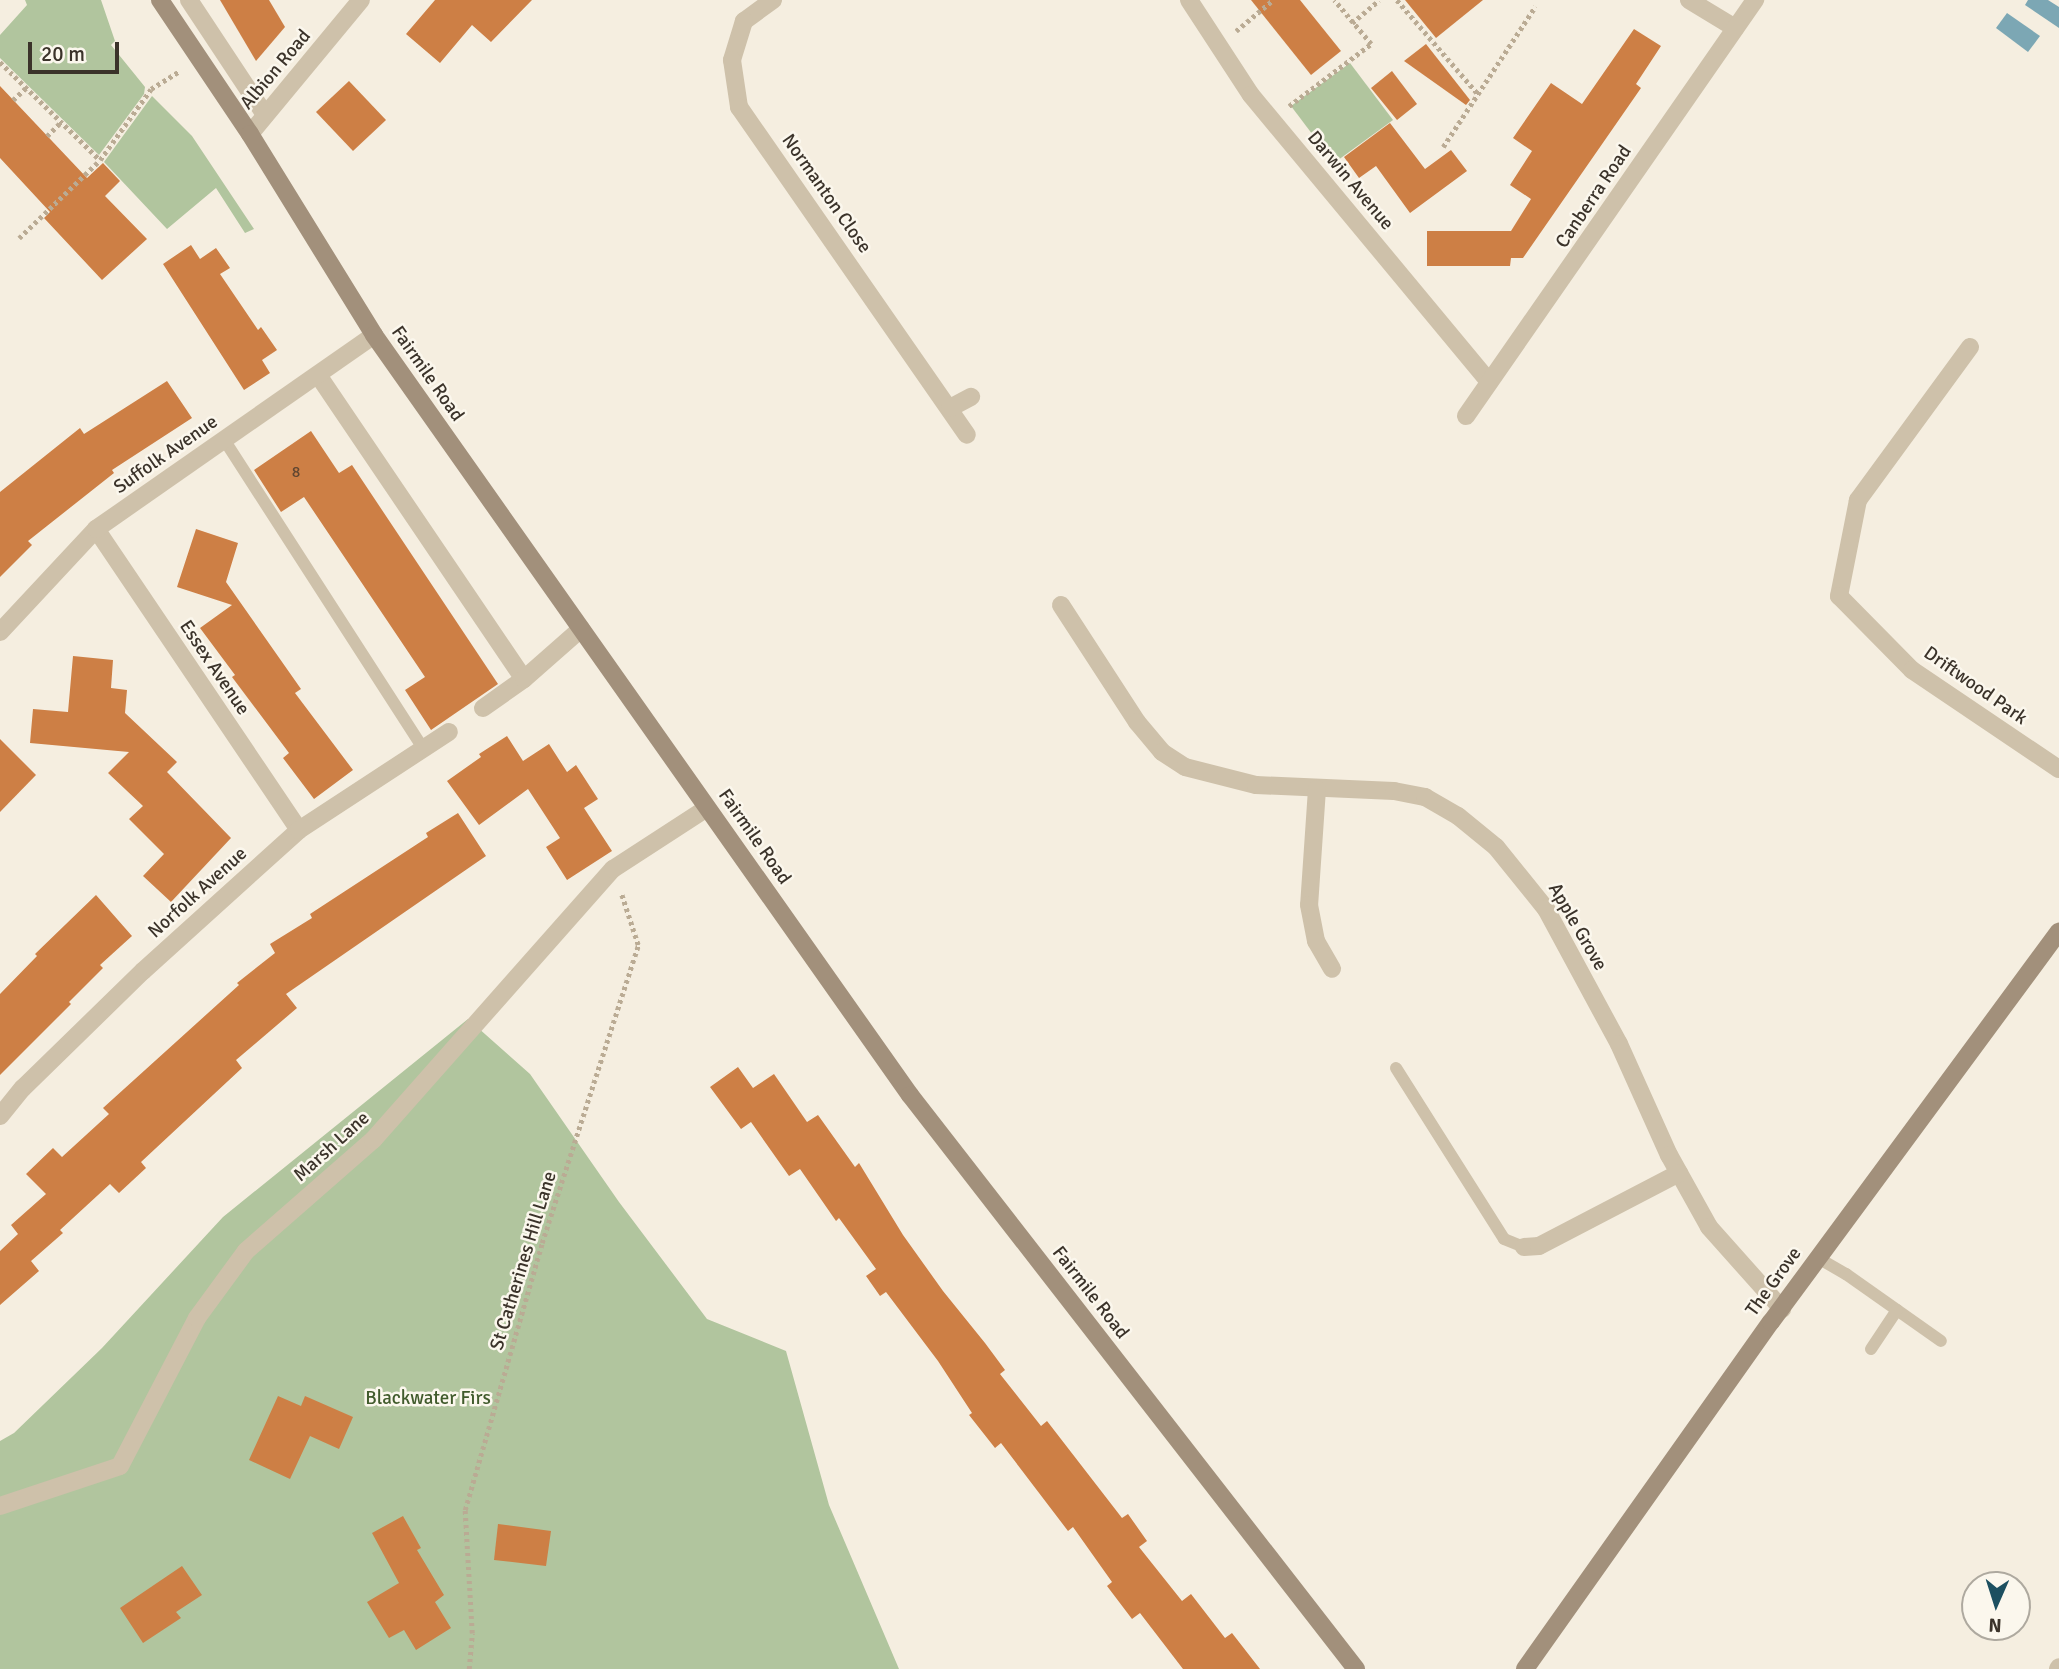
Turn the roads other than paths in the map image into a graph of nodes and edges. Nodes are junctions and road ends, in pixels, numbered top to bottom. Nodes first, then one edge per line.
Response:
1 (160, 0) edge
2 (189, 0) edge
3 (361, 0) edge
4 (773, 0) edge
5 (1189, 0) edge
6 (1689, 0) edge
7 (1755, 0) edge
8 (1735, 28) junction
9 (265, 115) junction
10 (250, 134) junction
11 (374, 335) junction
12 (1970, 347) dead end
13 (318, 375) junction
14 (1489, 382) junction
15 (971, 397) dead end
16 (950, 408) junction
17 (1466, 416) dead end
18 (967, 435) dead end
19 (225, 441) junction
20 (96, 529) junction
21 (1061, 605) dead end
22 (581, 629) junction
23 (0, 632) edge
24 (524, 679) junction
25 (483, 708) dead end
26 (449, 732) dead end
27 (424, 750) junction
28 (2059, 769) edge
29 (1317, 789) junction
30 (707, 808) junction
31 (299, 830) junction
32 (2059, 932) edge
33 (1332, 969) dead end
34 (1396, 1068) dead end
35 (0, 1116) edge
36 (1679, 1172) junction
37 (1524, 1247) joint
38 (1818, 1258) junction
39 (1782, 1310) junction
40 (1897, 1310) junction
41 (1941, 1341) dead end
42 (1871, 1349) dead end
43 (0, 1506) edge
44 (1529, 1667) edge
45 (1356, 1669) edge

1 - 10 main road, Fairmile Road
2 - 9 street
3 - 9 street, Albion Road
4 - 16 street, Normanton Close
5 - 14 street, Darwin Avenue
6 - 8 street
7 - 8 street, Canberra Road
8 - 14 street, Canberra Road
9 - 10 street, Albion Road
10 - 11 main road, Fairmile Road
11 - 13 street, Suffolk Avenue
11 - 22 main road, Fairmile Road
12 - 28 street, Driftwood Park
13 - 19 street, Suffolk Avenue
13 - 24 street
14 - 17 street, Canberra Road
15 - 16 street
16 - 18 street, Normanton Close
19 - 20 street, Suffolk Avenue
19 - 27 lane
20 - 23 street, Suffolk Avenue
20 - 31 street, Essex Avenue
21 - 29 street, Apple Grove
22 - 24 street
22 - 30 main road, Fairmile Road
24 - 25 street
26 - 27 street, Norfolk Avenue
27 - 31 street, Norfolk Avenue
29 - 33 street
29 - 36 street, Apple Grove
30 - 43 street, Marsh Lane
30 - 45 main road, Fairmile Road
31 - 35 street, Norfolk Avenue
32 - 38 main road, The Grove
34 - 37 lane
36 - 37 street
36 - 39 street, Apple Grove
38 - 39 main road, The Grove
38 - 40 lane
39 - 44 main road, The Grove
40 - 41 lane
40 - 42 lane

